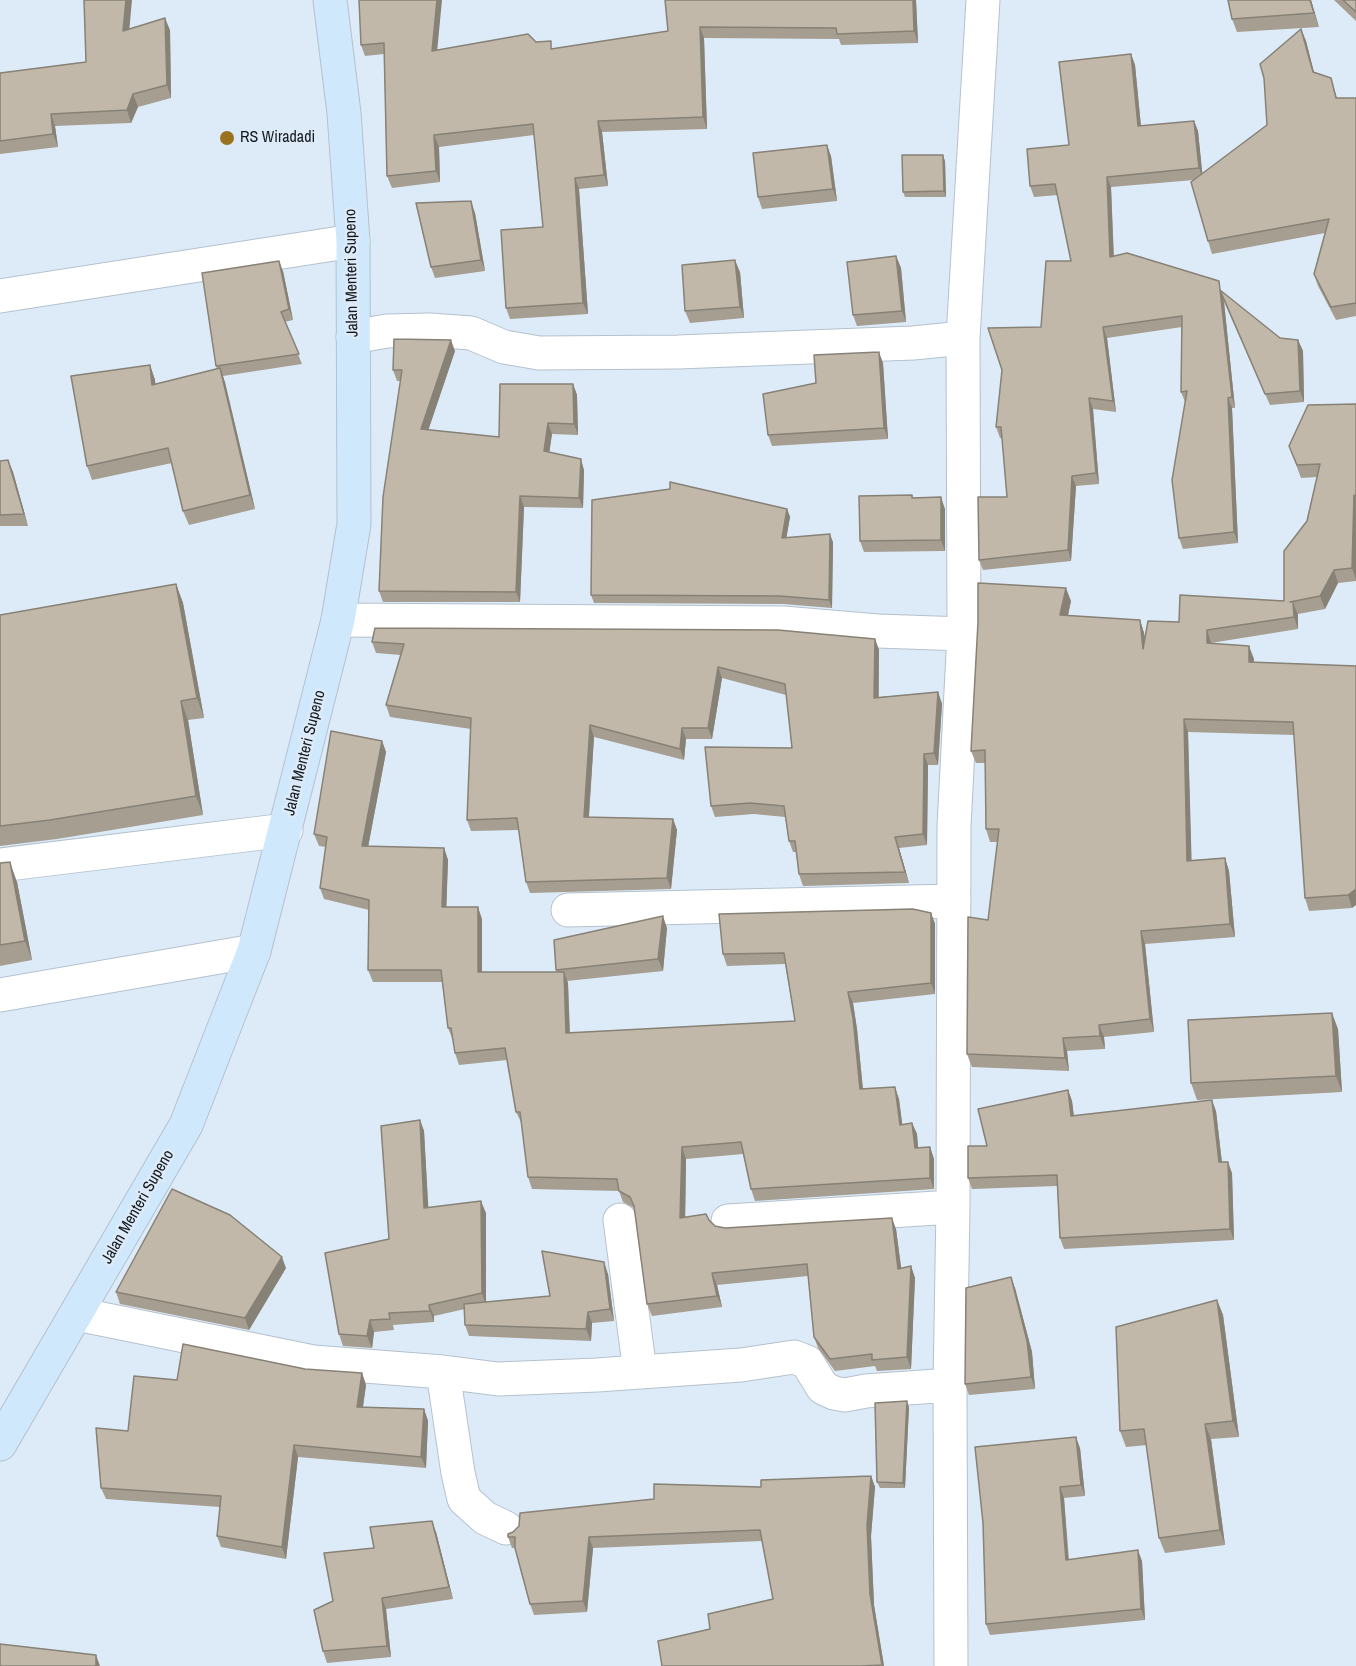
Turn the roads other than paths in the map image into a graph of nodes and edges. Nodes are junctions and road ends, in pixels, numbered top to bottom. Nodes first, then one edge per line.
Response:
1 (330, 0) edge
2 (983, 0) edge
3 (353, 241) junction
4 (0, 296) edge
5 (353, 337) junction
6 (963, 338) junction
7 (339, 620) junction
8 (964, 634) junction
9 (286, 830) junction
10 (0, 865) edge
11 (954, 901) junction
12 (568, 910) dead end
13 (254, 951) junction
14 (0, 995) edge
15 (953, 1207) junction
16 (620, 1220) dead end
17 (728, 1221) dead end
18 (77, 1314) junction
19 (443, 1372) junction
20 (640, 1372) junction
21 (950, 1385) junction
22 (0, 1444) edge
23 (506, 1528) dead end
24 (951, 1666) edge

1 - 3 main road, Jalan Menteri Supeno
2 - 6 street
3 - 4 street
3 - 5 main road, Jalan Menteri Supeno
5 - 6 street
5 - 7 main road, Jalan Menteri Supeno
6 - 8 street
7 - 8 street
7 - 9 main road, Jalan Menteri Supeno
8 - 11 street
9 - 10 street
9 - 13 main road, Jalan Menteri Supeno
11 - 12 street
11 - 15 street
13 - 14 street
13 - 18 main road, Jalan Menteri Supeno
15 - 17 street
15 - 21 street
16 - 20 street
18 - 19 street
18 - 22 main road, Jalan Menteri Supeno
19 - 20 street
19 - 23 street
20 - 21 street
21 - 24 street

